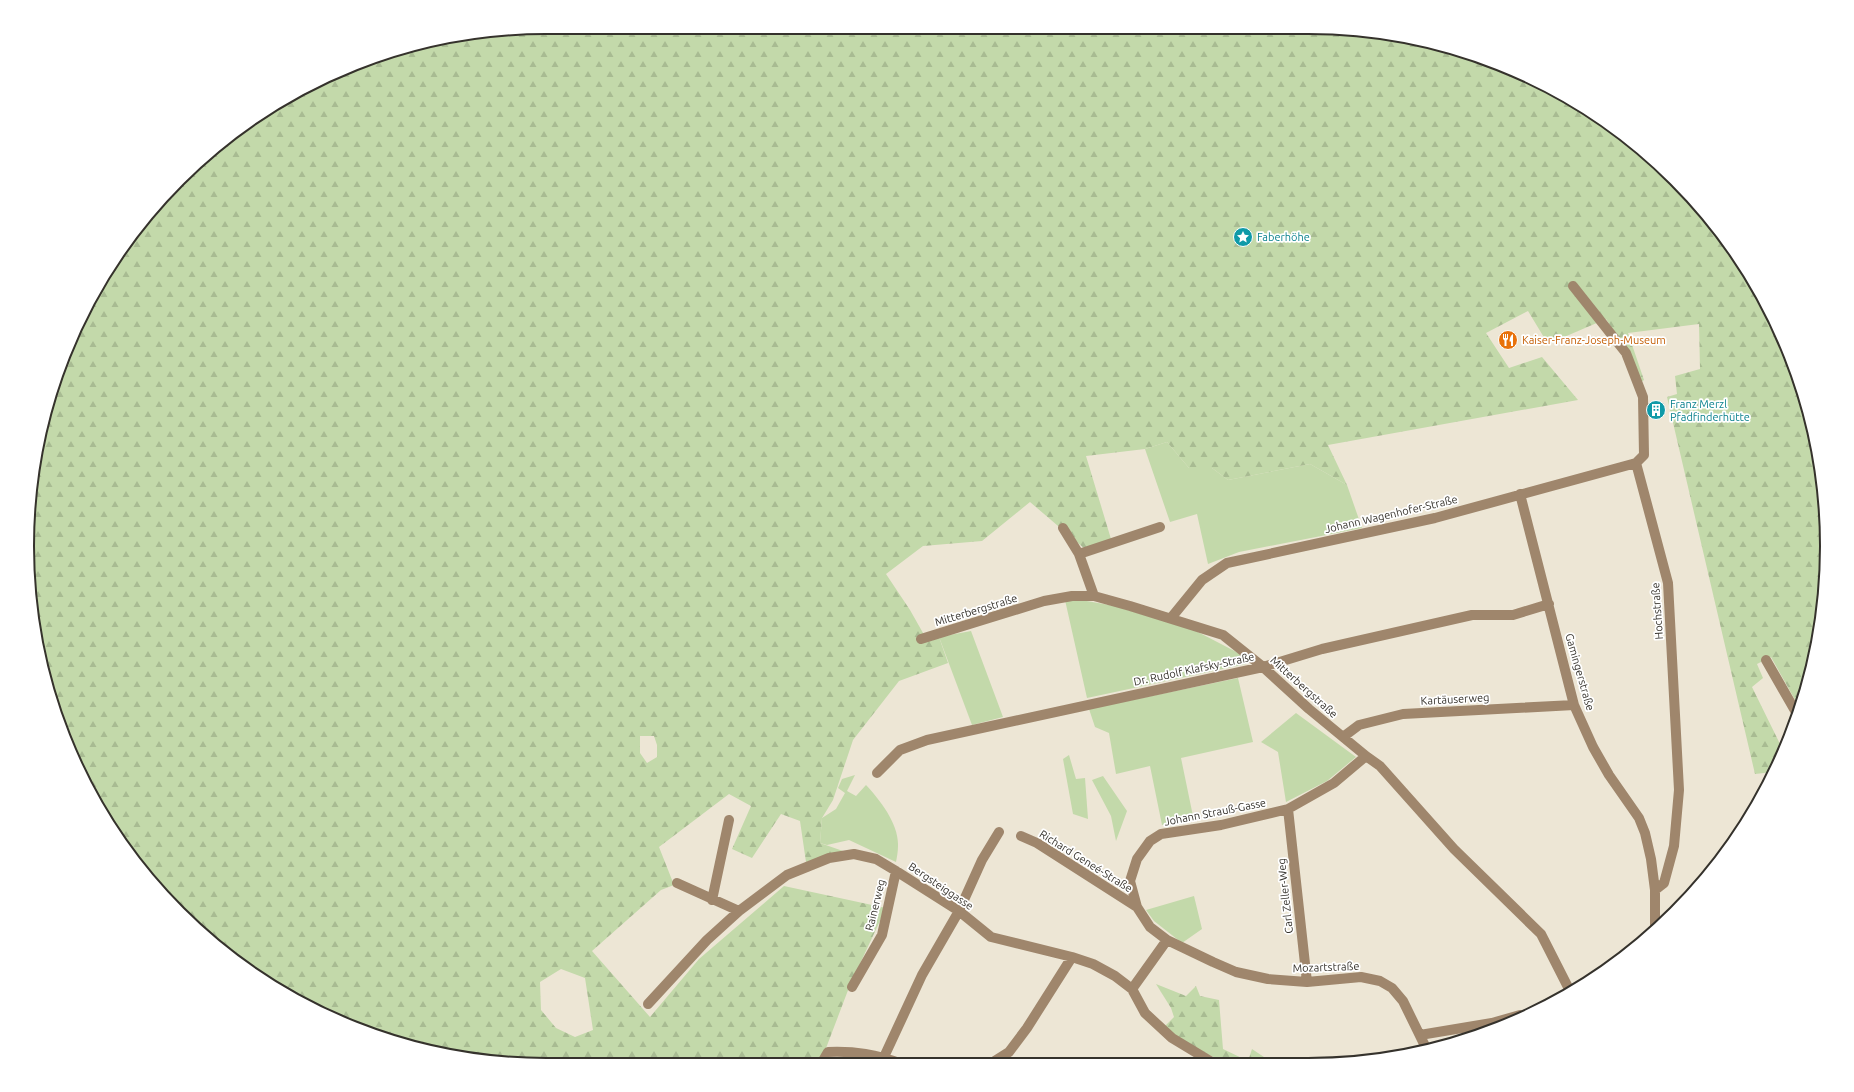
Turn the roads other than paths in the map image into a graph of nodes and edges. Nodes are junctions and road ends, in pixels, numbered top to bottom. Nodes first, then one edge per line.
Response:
1 (1573, 286) dead end
2 (1636, 463) junction
3 (1520, 494) junction
4 (1160, 527) dead end
5 (1064, 528) dead end
6 (1079, 554) junction
7 (1094, 596) junction
8 (1549, 604) junction
9 (1171, 618) junction
10 (921, 639) dead end
11 (1766, 660) dead end
12 (1263, 667) junction
13 (1574, 705) junction
14 (1794, 708) edge
15 (1343, 737) junction
16 (1366, 756) junction
17 (877, 773) dead end
18 (1288, 809) junction
19 (729, 820) dead end
20 (998, 832) dead end
21 (1021, 836) dead end
22 (896, 871) junction
23 (677, 883) dead end
24 (1655, 890) junction
25 (712, 900) junction
26 (1137, 907) junction
27 (739, 911) junction
28 (959, 911) junction
29 (1656, 922) edge
30 (1167, 940) junction
31 (1072, 957) junction
32 (1307, 982) junction
33 (852, 987) dead end
34 (1568, 987) edge
35 (1132, 989) junction
36 (648, 1004) dead end
37 (1498, 1021) edge
38 (1420, 1035) junction
39 (1424, 1045) edge
40 (884, 1057) joint
41 (824, 1058) edge
42 (1000, 1058) edge
43 (1205, 1058) edge

1 - 2 street
2 - 3 street, Johann Wagenhofer-Straße
2 - 24 street, Hochstraße
3 - 8 street, Gamingerstraße
3 - 9 street, Johann Wagenhofer-Straße
4 - 6 street
5 - 6 street
6 - 7 street
7 - 9 street, Mitterbergstraße
7 - 10 street, Mitterbergstraße
8 - 12 street, Dr. Rudolf Klafsky-Straße
8 - 13 street, Gamingerstraße
9 - 12 street, Mitterbergstraße
11 - 14 street
12 - 15 street, Mitterbergstraße
12 - 17 street, Dr. Rudolf Klafsky-Straße
13 - 15 street, Kartäuserweg
13 - 24 street, Gamingerstraße
15 - 16 street, Mitterbergstraße
16 - 18 street, Johann Strauß-Gasse
16 - 34 street, Mitterbergstraße
18 - 26 street, Johann Strauß-Gasse
18 - 32 street, Carl Zeller-Weg
19 - 25 street
20 - 28 street
21 - 26 street, Richard Geneé-Straße
22 - 27 street, Bergsteiggasse
22 - 28 street, Bergsteiggasse
22 - 33 street, Rainerweg
23 - 25 street
24 - 29 street
25 - 27 street
26 - 30 street, Mozartstraße
27 - 36 street, Bergsteiggasse
28 - 31 street, Bergsteiggasse
28 - 40 street
30 - 32 street, Mozartstraße
30 - 35 street
31 - 35 street, Bergsteiggasse
31 - 42 street
32 - 38 street, Mozartstraße
35 - 43 street, Bergsteiggasse
37 - 38 street
38 - 39 street, Mozartstraße
40 - 41 street

